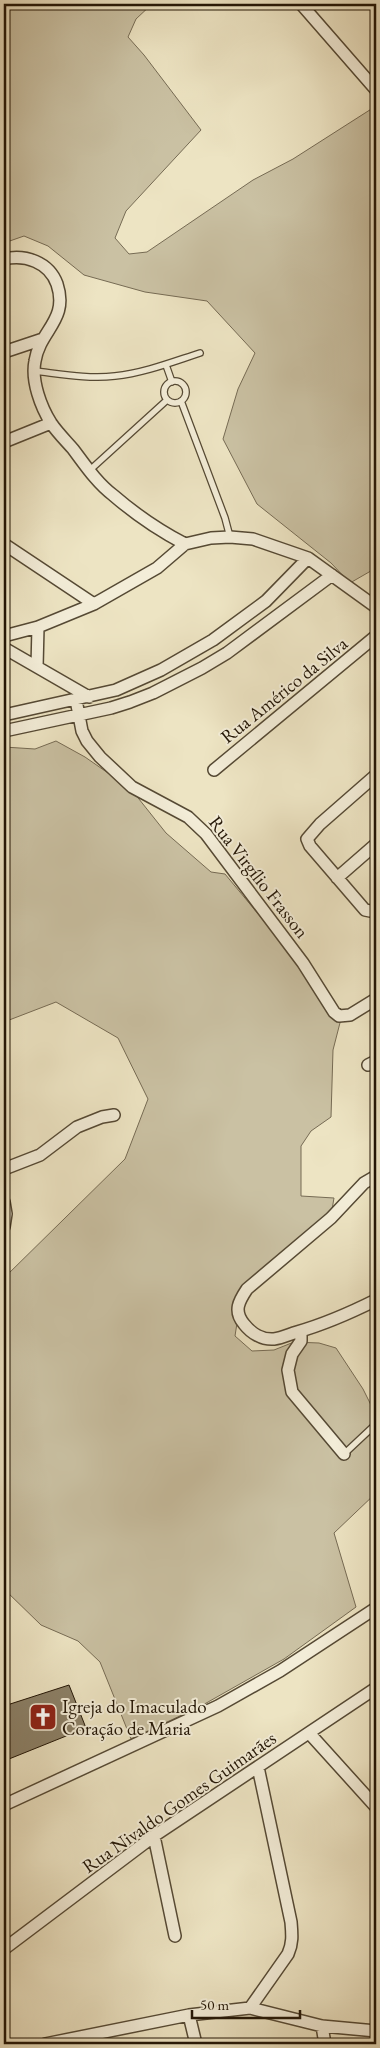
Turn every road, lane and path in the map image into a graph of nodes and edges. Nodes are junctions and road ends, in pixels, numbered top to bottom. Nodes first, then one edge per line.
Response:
1 (301, 4) edge
2 (376, 90) edge
3 (4, 259) edge
4 (43, 339) junction
5 (4, 352) edge
6 (200, 353) dead end
7 (166, 364) junction
8 (34, 371) junction
9 (172, 382) junction
10 (168, 400) junction
11 (181, 401) junction
12 (51, 423) junction
13 (4, 442) edge
14 (90, 470) junction
15 (230, 537) junction
16 (4, 544) edge
17 (185, 544) junction
18 (308, 558) junction
19 (332, 576) junction
20 (94, 604) junction
21 (376, 607) edge
22 (38, 626) junction
23 (4, 636) edge
24 (376, 636) edge
25 (4, 648) edge
26 (37, 667) junction
27 (88, 697) junction
28 (76, 700) junction
29 (4, 715) edge
30 (78, 715) junction
31 (4, 732) edge
32 (214, 770) dead end
33 (376, 776) edge
34 (376, 844) edge
35 (337, 878) junction
36 (373, 910) edge
37 (376, 999) edge
38 (114, 1115) dead end
39 (4, 1169) edge
40 (376, 1176) edge
41 (4, 1202) edge
42 (4, 1228) edge
43 (376, 1300) edge
44 (301, 1331) junction
45 (376, 1424) edge
46 (344, 1454) joint
47 (376, 1608) edge
48 (376, 1688) edge
49 (310, 1734) junction
50 (258, 1767) junction
51 (4, 1806) edge
52 (376, 1807) edge
53 (154, 1836) junction
54 (175, 1936) dead end
55 (4, 1949) edge
56 (250, 2008) junction
57 (189, 2015) junction
58 (322, 2026) junction
59 (376, 2030) edge
60 (45, 2044) edge
61 (196, 2044) edge
62 (325, 2044) edge

1 - 2 street
3 - 4 street
4 - 5 street
4 - 8 street
6 - 7 lane
7 - 8 lane
7 - 9 lane
8 - 12 street
9 - 10 lane
9 - 11 lane
10 - 11 lane
10 - 14 lane
11 - 15 lane
12 - 13 street
12 - 14 street
14 - 17 street
15 - 17 street
15 - 18 street
16 - 20 street
17 - 20 street
18 - 19 street
18 - 27 street
19 - 21 street
19 - 30 street
20 - 22 street
22 - 23 street
22 - 26 street
24 - 32 street, Rua Américo da Silva
25 - 26 street
26 - 27 street
27 - 28 street
28 - 29 street
28 - 30 street, Rua Virgílio Frasson
30 - 31 street
30 - 37 street, Rua Virgílio Frasson
33 - 35 street
34 - 35 street
35 - 36 street
38 - 39 street
40 - 44 street
41 - 42 street
43 - 44 street
44 - 46 street
45 - 46 lane
47 - 51 street
48 - 49 street, Rua Nivaldo Gomes Guimarães
49 - 50 street, Rua Nivaldo Gomes Guimarães
49 - 52 street
50 - 53 street, Rua Nivaldo Gomes Guimarães
50 - 56 street
53 - 54 street
53 - 55 street, Rua Nivaldo Gomes Guimarães
56 - 57 street
56 - 58 street
57 - 60 street
57 - 61 street
58 - 59 street
58 - 62 street

